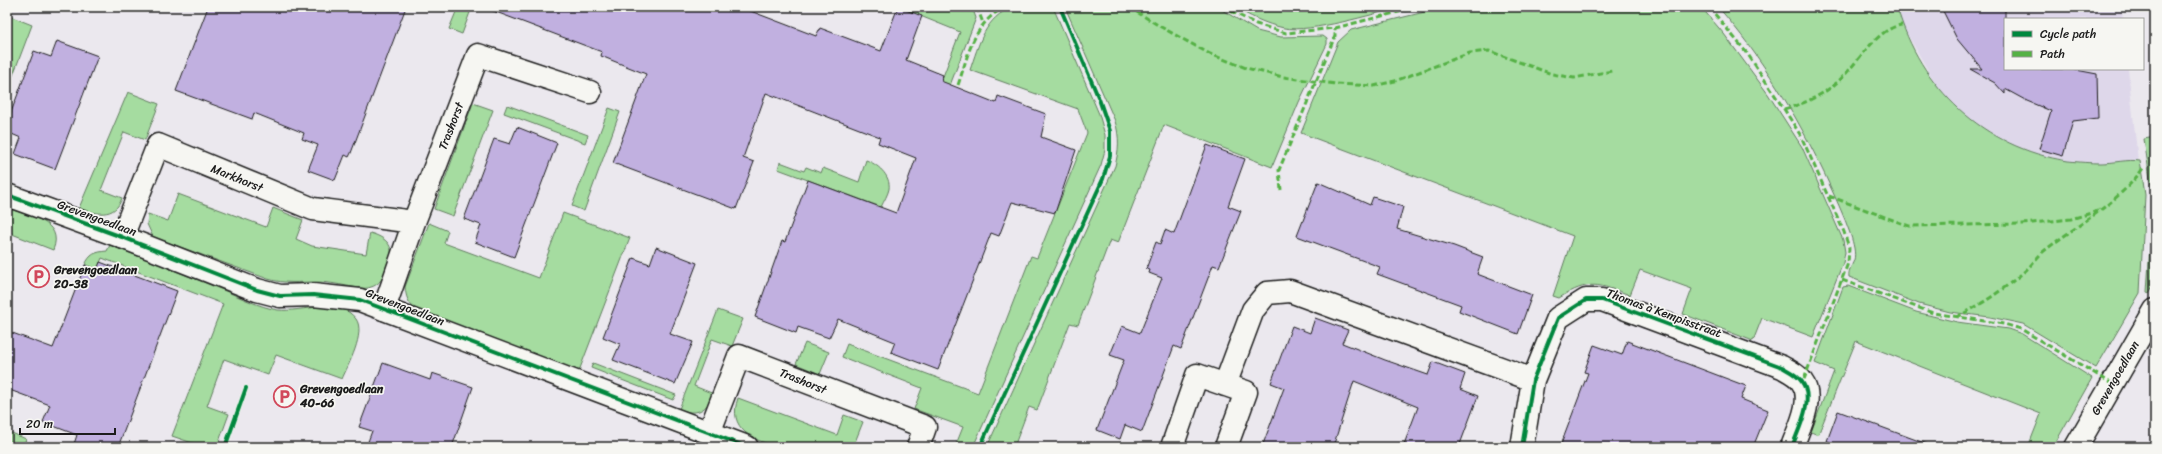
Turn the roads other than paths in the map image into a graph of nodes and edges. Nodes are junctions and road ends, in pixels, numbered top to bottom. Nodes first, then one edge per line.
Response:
1 (590, 92) dead end
2 (7, 195) edge
3 (414, 222) junction
4 (122, 237) junction
5 (384, 309) junction
6 (2155, 310) edge
7 (1533, 380) junction
8 (1225, 385) junction
9 (709, 433) junction
10 (746, 447) edge
11 (918, 447) edge
12 (1172, 447) edge
13 (1226, 447) edge
14 (1522, 447) edge
15 (1792, 447) edge
16 (2076, 447) edge

1 - 3 street, Trashorst
2 - 4 street, Grevengoedlaan
3 - 4 street, Markhorst
3 - 5 street, Trashorst
4 - 5 street, Grevengoedlaan
5 - 9 street, Grevengoedlaan
6 - 16 street, Grevengoedlaan
7 - 8 street
7 - 14 street, Thomas à Kempisstraat
7 - 15 street, Thomas à Kempisstraat
8 - 12 street
8 - 13 street
9 - 10 street, Grevengoedlaan
9 - 11 street, Trashorst

